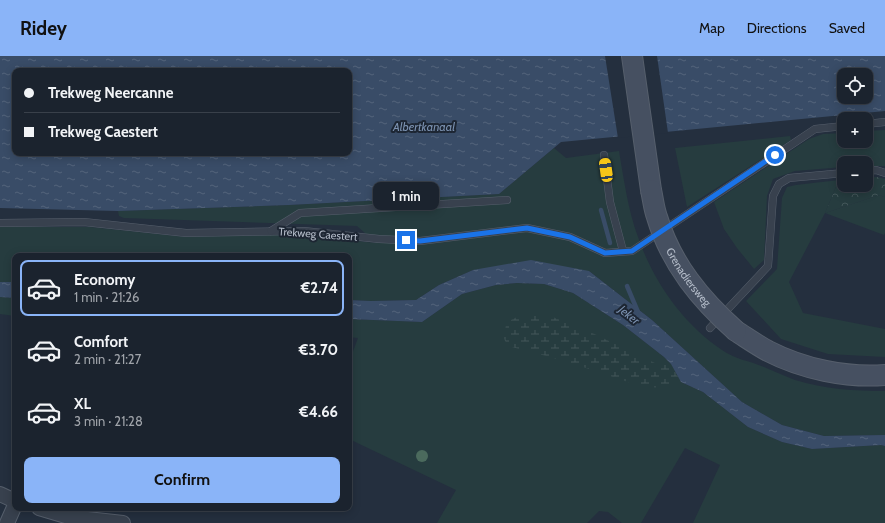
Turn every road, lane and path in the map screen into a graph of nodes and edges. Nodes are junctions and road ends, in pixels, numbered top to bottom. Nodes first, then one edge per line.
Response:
1 (632, 56) edge
2 (885, 122) edge
3 (873, 123) edge
4 (837, 127) edge
5 (604, 155) dead end
6 (873, 170) edge
7 (885, 173) edge
8 (837, 174) edge
9 (507, 200) dead end
10 (0, 223) edge
11 (271, 231) junction
12 (623, 251) junction
13 (710, 328) dead end
14 (885, 375) edge
15 (0, 494) edge
16 (12, 500) edge
17 (12, 511) edge
18 (49, 511) edge
19 (7, 523) edge
20 (123, 523) edge

1 - 14 main road, Grenadiersweg, bridge
2 - 3 lane
4 - 12 lane, Trekweg Caestert
5 - 12 lane
6 - 7 lane
8 - 13 lane
9 - 11 lane
10 - 11 lane, Trekweg Caestert
11 - 12 lane, Trekweg Caestert
15 - 16 street
17 - 19 street
18 - 20 street

